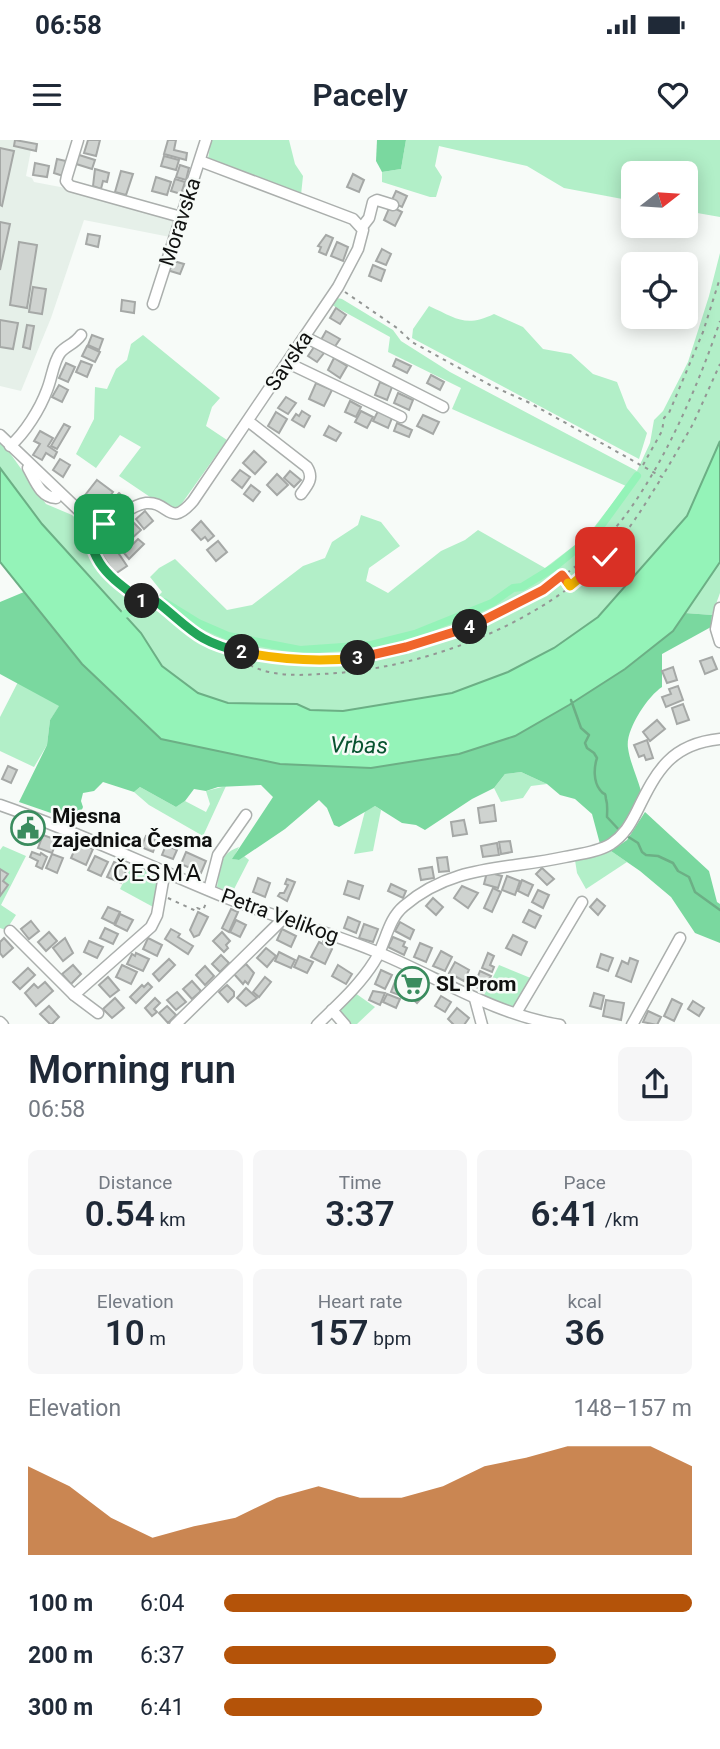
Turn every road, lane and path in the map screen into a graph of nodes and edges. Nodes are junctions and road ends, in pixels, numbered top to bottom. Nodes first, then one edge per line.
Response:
1 (78, 140) edge
2 (206, 140) edge
3 (200, 160) junction
4 (393, 205) dead end
5 (181, 217) junction
6 (362, 227) junction
7 (720, 278) edge
8 (338, 287) junction
9 (153, 304) dead end
10 (720, 321) edge
11 (81, 335) dead end
12 (306, 337) junction
13 (288, 363) junction
14 (720, 364) edge
15 (443, 407) dead end
16 (401, 417) dead end
17 (248, 421) junction
18 (0, 435) edge
19 (10, 446) junction
20 (642, 466) junction
21 (652, 471) junction
22 (662, 477) junction
23 (301, 494) dead end
24 (90, 522) junction
25 (562, 575) junction
26 (570, 586) junction
27 (720, 608) edge
28 (720, 642) edge
29 (220, 647) junction
30 (720, 739) edge
31 (0, 805) edge
32 (246, 815) dead end
33 (165, 870) junction
34 (209, 893) junction
35 (160, 894) junction
36 (582, 902) dead end
37 (284, 918) junction
38 (10, 931) dead end
39 (680, 938) dead end
40 (379, 953) junction
41 (74, 995) junction
42 (475, 999) junction
43 (332, 1010) junction
44 (98, 1013) dead end
45 (516, 1013) junction
46 (478, 1022) edge
47 (175, 1024) edge
48 (317, 1024) edge
49 (345, 1024) edge
50 (560, 1024) edge
51 (632, 1024) edge

1 - 5 street
2 - 3 street, Moravska
3 - 5 street, Moravska
3 - 6 street
4 - 6 street, Savska
5 - 9 street, Moravska
6 - 8 street, Savska
7 - 20 path
8 - 12 street, Savska
8 - 20 path
10 - 21 path
11 - 19 street
12 - 13 street, Savska
12 - 15 street
13 - 16 street
13 - 17 street, Savska
14 - 22 path
17 - 23 street
17 - 24 street, Savska
18 - 19 street
19 - 24 street
20 - 21 path
21 - 22 path
21 - 25 path
22 - 26 path
24 - 29 path
25 - 26 path
25 - 29 path
26 - 29 path
27 - 28 street
30 - 40 street
31 - 33 street, Petra Velikog
32 - 34 street
33 - 34 street, Petra Velikog
33 - 35 street
34 - 35 path
34 - 37 street, Petra Velikog
35 - 41 street
36 - 45 street
37 - 40 street, Petra Velikog
37 - 47 street
38 - 41 street
39 - 51 street
40 - 42 street, Petra Velikog
40 - 43 street
41 - 44 street
42 - 45 street, Petra Velikog
42 - 46 street
43 - 48 street
43 - 49 street
45 - 50 street, Petra Velikog

